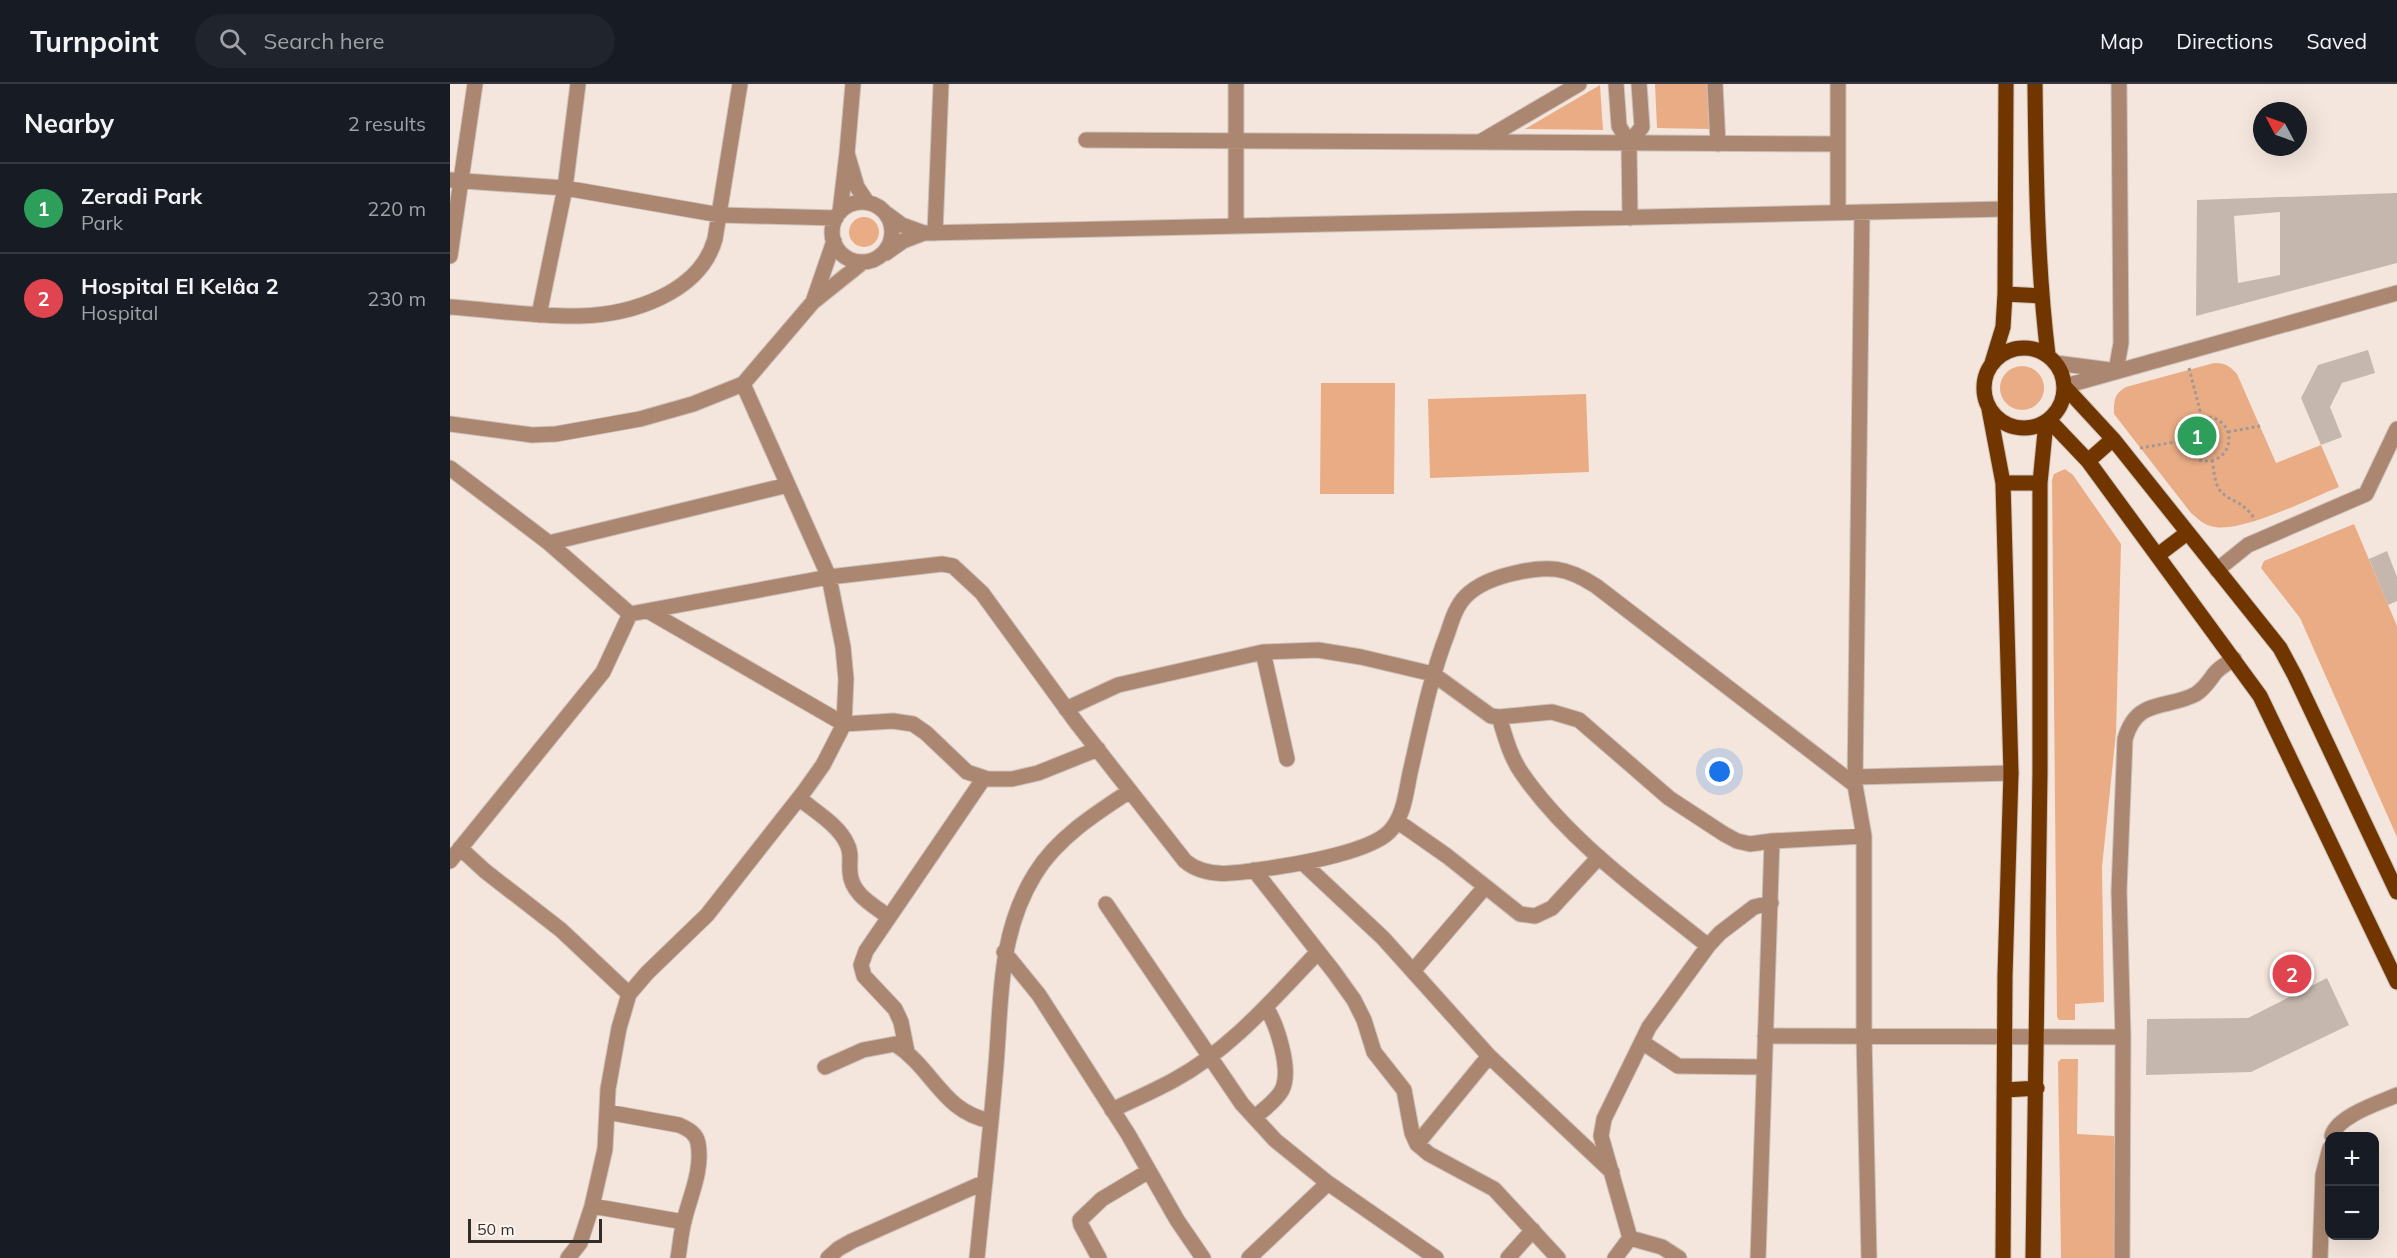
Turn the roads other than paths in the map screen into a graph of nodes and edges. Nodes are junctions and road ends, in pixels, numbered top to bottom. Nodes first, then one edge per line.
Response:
1 (475, 84) edge
2 (578, 84) edge
3 (740, 84) edge
4 (853, 84) edge
5 (941, 84) edge
6 (1236, 84) edge
7 (1579, 84) edge
8 (1616, 84) edge
9 (1639, 84) edge
10 (1715, 84) edge
11 (1838, 84) edge
12 (2006, 84) edge
13 (2036, 84) edge
14 (2119, 84) edge
15 (1086, 140) dead end
16 (1236, 141) junction
17 (1480, 142) junction
18 (1629, 143) junction
19 (1718, 144) junction
20 (1838, 144) junction
21 (847, 153) junction
22 (456, 180) edge
23 (565, 188) junction
24 (867, 202) junction
25 (2005, 209) junction
26 (885, 212) junction
27 (1862, 212) junction
28 (1838, 213) junction
29 (720, 215) junction
30 (838, 215) junction
31 (1630, 218) junction
32 (1236, 226) junction
33 (930, 233) junction
34 (834, 241) junction
35 (450, 256) edge
36 (881, 256) junction
37 (862, 262) junction
38 (2397, 293) edge
39 (2005, 294) junction
40 (2041, 296) junction
41 (813, 302) junction
42 (450, 307) edge
43 (539, 315) junction
44 (2052, 359) junction
45 (1992, 363) junction
46 (2116, 371) junction
47 (743, 384) junction
48 (2065, 386) junction
49 (1989, 409) junction
50 (2047, 421) junction
51 (450, 424) edge
52 (2397, 429) edge
53 (2113, 439) junction
54 (2088, 461) junction
55 (450, 468) edge
56 (2003, 483) junction
57 (2040, 483) junction
58 (788, 485) junction
59 (2187, 533) junction
60 (549, 543) junction
61 (2158, 555) junction
62 (2217, 570) junction
63 (829, 577) junction
64 (648, 611) junction
65 (630, 614) junction
66 (1263, 652) junction
67 (2234, 659) junction
68 (1433, 674) junction
69 (1066, 708) junction
70 (1499, 717) junction
71 (844, 724) junction
72 (1098, 749) junction
73 (1287, 759) dead end
74 (2011, 773) junction
75 (984, 778) junction
76 (1855, 781) junction
77 (1130, 791) junction
78 (799, 798) junction
79 (1397, 821) junction
80 (1864, 836) junction
81 (1772, 841) junction
82 (460, 848) junction
83 (1599, 857) junction
84 (450, 861) edge
85 (1303, 863) junction
86 (1254, 870) junction
87 (1485, 888) junction
88 (2397, 892) edge
89 (1771, 903) junction
90 (1106, 904) dead end
91 (889, 917) junction
92 (1708, 946) junction
93 (1004, 952) junction
94 (1318, 952) junction
95 (1413, 971) junction
96 (2397, 982) edge
97 (629, 994) junction
98 (1266, 1007) junction
99 (1765, 1036) junction
100 (1864, 1036) junction
101 (2005, 1036) junction
102 (2036, 1036) junction
103 (2123, 1037) junction
104 (1642, 1042) junction
105 (907, 1052) junction
106 (1209, 1056) junction
107 (1489, 1056) junction
108 (825, 1067) dead end
109 (1764, 1067) junction
110 (2037, 1088) junction
111 (2005, 1090) junction
112 (2397, 1095) edge
113 (1112, 1110) junction
114 (607, 1112) junction
115 (1255, 1118) junction
116 (991, 1121) junction
117 (2333, 1132) edge
118 (1418, 1144) junction
119 (2325, 1167) edge
120 (1149, 1171) junction
121 (1612, 1173) junction
122 (985, 1182) junction
123 (1328, 1183) junction
124 (592, 1206) junction
125 (684, 1222) junction
126 (1533, 1230) junction
127 (1630, 1238) junction
128 (568, 1258) edge
129 (678, 1258) edge
130 (828, 1258) edge
131 (977, 1258) edge
132 (1100, 1258) edge
133 (1203, 1258) edge
134 (1249, 1258) edge
135 (1436, 1258) edge
136 (1508, 1258) edge
137 (1558, 1258) edge
138 (1616, 1258) edge
139 (1679, 1258) edge
140 (1758, 1258) edge
141 (1869, 1258) edge
142 (2003, 1258) edge
143 (2033, 1258) edge
144 (2122, 1258) edge
145 (2320, 1258) edge

1 - 22 street
2 - 23 street
3 - 29 street
4 - 21 street
5 - 33 street
6 - 16 street
7 - 17 street
8 - 18 street
9 - 18 street
10 - 19 street
11 - 20 street
12 - 25 main road
13 - 40 main road
14 - 46 street
15 - 16 street
16 - 17 street
16 - 32 street
17 - 18 street
18 - 19 street
18 - 31 street
19 - 20 street
20 - 28 street
21 - 24 street
21 - 30 street
22 - 23 street
22 - 35 street
23 - 29 street
23 - 43 street
24 - 26 street
24 - 30 street
25 - 27 street
25 - 39 main road
26 - 33 street
26 - 36 street
27 - 28 street
27 - 76 street
28 - 31 street
29 - 30 street
29 - 43 street
30 - 34 street
31 - 32 street
32 - 33 street
33 - 36 street
34 - 37 street
34 - 41 street
36 - 37 street
37 - 41 street
38 - 46 street
39 - 40 main road
39 - 45 main road
40 - 44 main road
41 - 47 street
42 - 43 street
44 - 45 main road
44 - 46 street
44 - 48 main road
45 - 49 main road
46 - 48 street
47 - 51 street
47 - 58 street
48 - 50 main road
48 - 53 main road
49 - 50 main road
49 - 56 main road
50 - 54 main road
50 - 57 main road
52 - 62 street
53 - 54 main road
53 - 59 main road
54 - 61 main road
55 - 60 street
56 - 57 main road
56 - 74 main road
57 - 102 main road
58 - 60 street
58 - 63 street
59 - 61 main road
59 - 62 main road
60 - 65 street
61 - 67 main road
62 - 88 main road
63 - 64 street
63 - 69 street
63 - 71 street
64 - 65 street
64 - 71 street
65 - 82 street
66 - 68 street
66 - 69 street
66 - 73 street
67 - 96 main road
67 - 103 street
68 - 70 street
68 - 76 street
68 - 79 street
69 - 72 street
70 - 81 street
70 - 83 street
71 - 75 street
71 - 78 street
72 - 75 street
72 - 77 street
74 - 76 street
74 - 101 main road
75 - 91 street
76 - 80 street
77 - 86 street
77 - 93 street
78 - 91 street
78 - 97 street
79 - 85 street
79 - 87 street
80 - 81 street
80 - 100 street
81 - 89 street
82 - 84 street
82 - 97 street
83 - 87 street
83 - 92 street
85 - 86 street
85 - 95 street
86 - 94 street
87 - 95 street
89 - 92 street
89 - 99 street
90 - 106 street
91 - 105 street
92 - 104 street
93 - 113 street
93 - 116 street
94 - 98 street
94 - 118 street
95 - 107 street
97 - 114 street
98 - 106 street
98 - 115 street
99 - 100 street
99 - 109 street
100 - 101 street
100 - 141 street
101 - 102 street
101 - 111 main road
102 - 103 street
102 - 110 main road
103 - 144 street
104 - 109 street
104 - 121 street
105 - 108 street
105 - 116 street
106 - 113 street
106 - 115 street
107 - 118 street
107 - 121 street
109 - 140 street
110 - 111 main road
110 - 143 main road
111 - 142 main road
112 - 117 street
113 - 120 street
114 - 124 street
114 - 125 street
115 - 123 street
116 - 122 street
118 - 126 street
119 - 145 street
120 - 132 street
120 - 133 street
121 - 127 street
122 - 130 street
122 - 131 street
123 - 134 street
123 - 135 street
124 - 125 street
124 - 128 street
125 - 129 street
126 - 136 street
126 - 137 street
127 - 138 street
127 - 139 street

